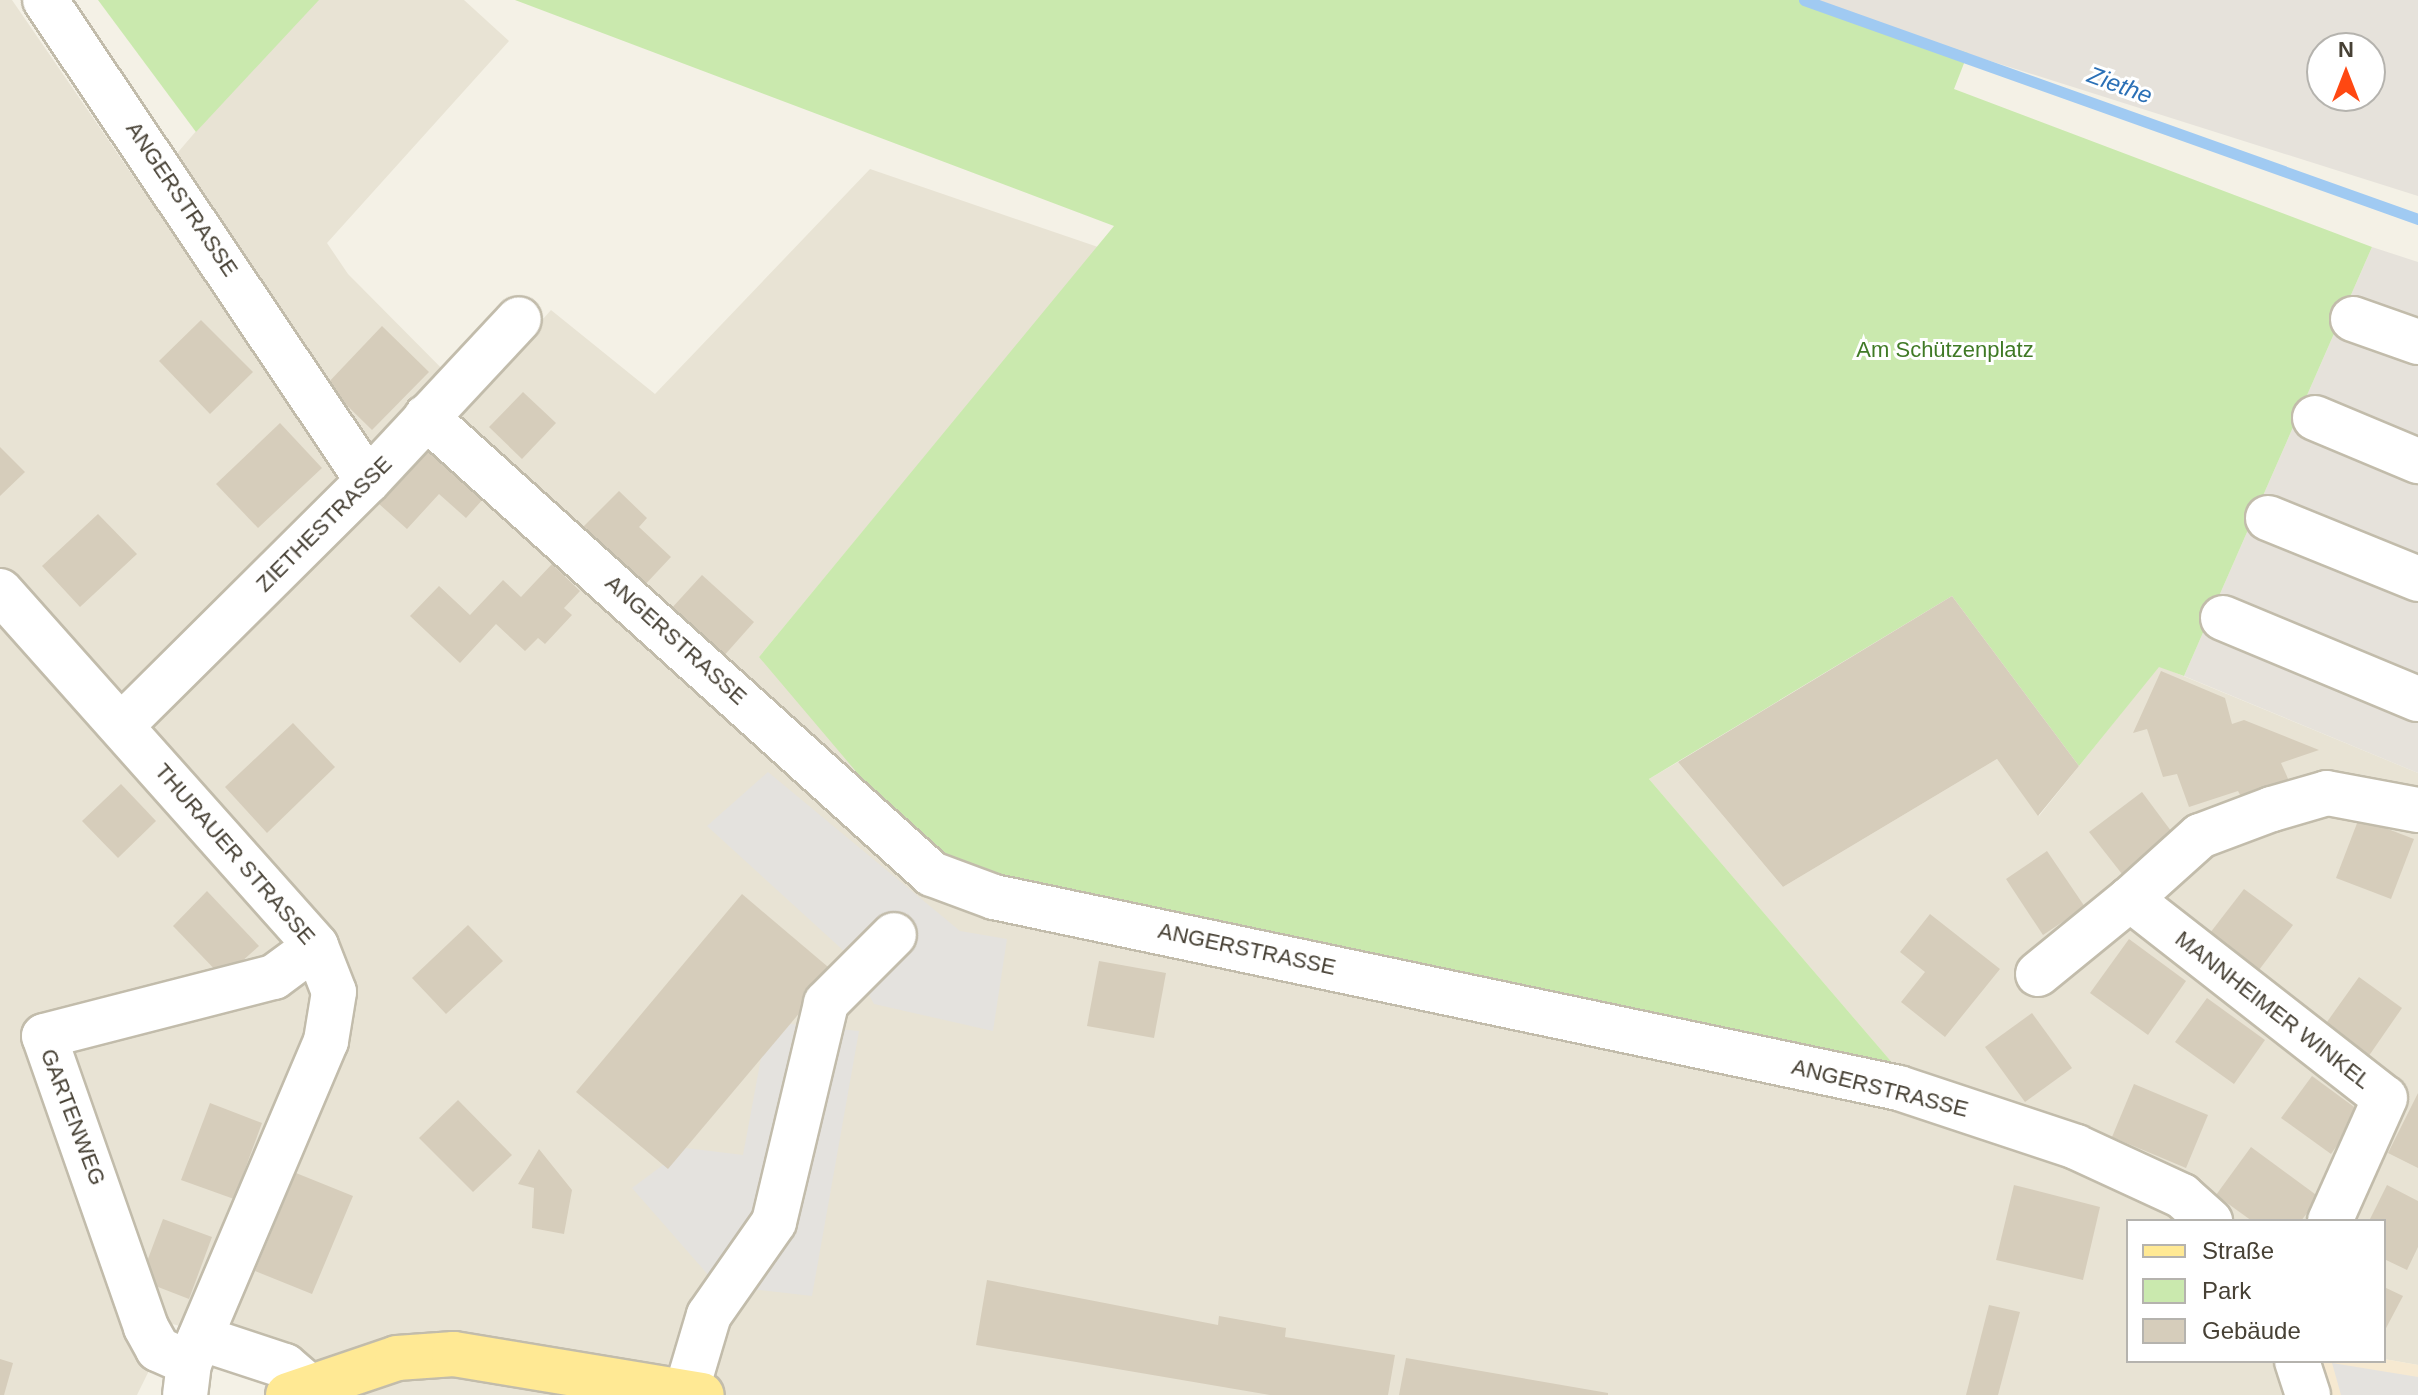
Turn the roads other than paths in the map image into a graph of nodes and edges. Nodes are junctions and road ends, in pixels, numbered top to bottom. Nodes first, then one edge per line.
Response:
1 (45, 0) edge
2 (519, 319) dead end
3 (2353, 319) dead end
4 (2418, 342) edge
5 (426, 417) junction
6 (2315, 418) dead end
7 (2418, 461) edge
8 (368, 481) junction
9 (2268, 518) dead end
10 (2418, 579) edge
11 (0, 591) edge
12 (2223, 618) dead end
13 (2418, 699) edge
14 (123, 724) junction
15 (2418, 810) edge
16 (2130, 899) junction
17 (894, 935) dead end
18 (316, 946) junction
19 (2038, 974) dead end
20 (2208, 1219) edge
21 (2331, 1219) edge
22 (2298, 1363) edge
23 (191, 1365) edge
24 (298, 1391) edge
25 (694, 1394) edge
26 (2308, 1395) edge

1 - 8 street, ANGERSTRASSE
2 - 5 street, ZIETHESTRASSE
3 - 4 street
5 - 8 street, ZIETHESTRASSE
5 - 20 street, ANGERSTRASSE
6 - 7 street
8 - 14 street, ZIETHESTRASSE
9 - 10 street
11 - 14 street, THURAUER STRASSE
12 - 13 street
14 - 18 street, THURAUER STRASSE
15 - 16 street
16 - 19 street
16 - 21 street, MANNHEIMER WINKEL
17 - 25 street
18 - 23 street, THURAUER STRASSE
18 - 23 street, GARTENWEG
22 - 26 street
23 - 24 street
24 - 25 main road

